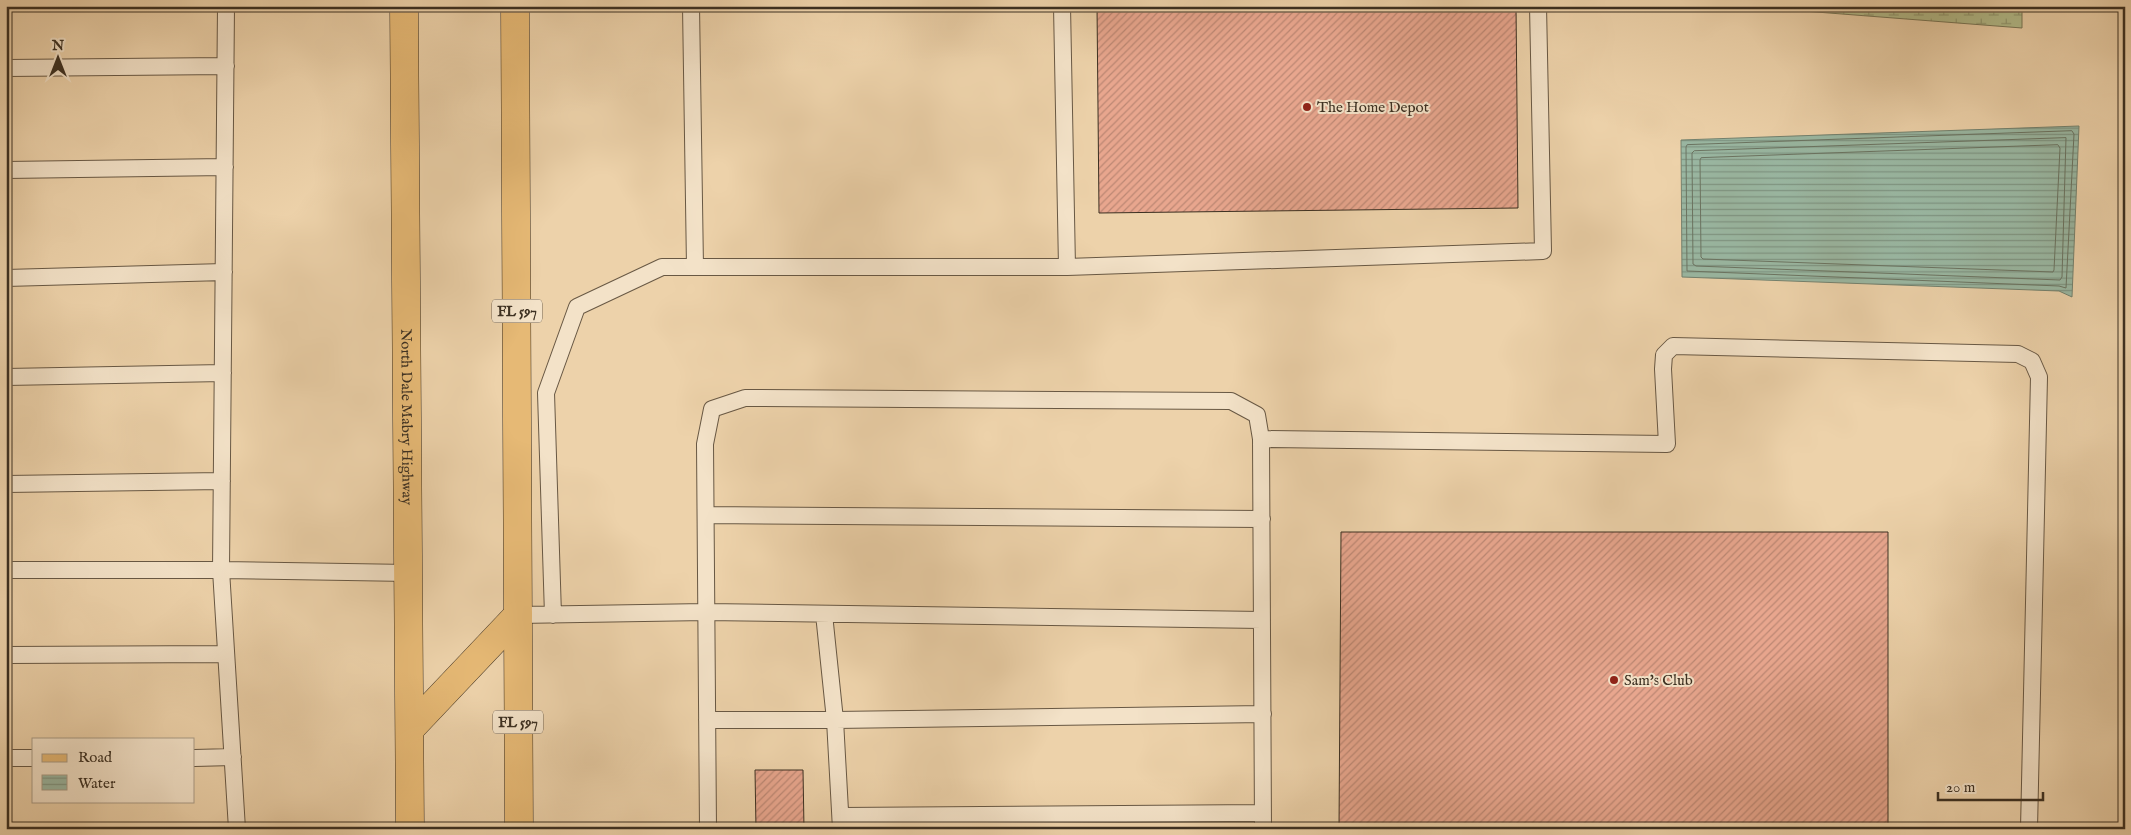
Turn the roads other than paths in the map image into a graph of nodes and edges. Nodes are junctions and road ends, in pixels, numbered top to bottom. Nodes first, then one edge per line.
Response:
1 (226, 6) edge
2 (404, 6) edge
3 (515, 6) edge
4 (691, 6) edge
5 (1062, 6) edge
6 (1538, 6) edge
7 (226, 66) junction
8 (6, 68) edge
9 (225, 167) junction
10 (6, 170) edge
11 (695, 267) junction
12 (1067, 267) junction
13 (224, 272) junction
14 (6, 278) edge
15 (223, 372) junction
16 (6, 377) edge
17 (1261, 440) junction
18 (222, 481) junction
19 (6, 484) edge
20 (706, 515) junction
21 (1262, 519) junction
22 (6, 570) edge
23 (221, 570) junction
24 (409, 573) junction
25 (706, 612) junction
26 (824, 614) junction
27 (518, 615) junction
28 (553, 615) junction
29 (1262, 620) junction
30 (226, 654) junction
31 (6, 655) edge
32 (1263, 714) junction
33 (707, 720) junction
34 (835, 720) junction
35 (410, 730) junction
36 (6, 758) edge
37 (32, 758) edge
38 (195, 758) edge
39 (233, 758) junction
40 (1263, 821) edge
41 (841, 822) edge
42 (237, 829) edge
43 (410, 829) edge
44 (518, 829) edge
45 (708, 829) edge
46 (2029, 829) edge

1 - 7 lane
2 - 24 main road, North Dale Mabry Highway
3 - 27 main road, FL 597
4 - 11 lane
5 - 12 lane
6 - 12 lane
7 - 8 lane
7 - 9 lane
9 - 10 lane
9 - 13 lane
11 - 12 lane
11 - 28 lane
13 - 14 lane
13 - 15 lane
15 - 16 lane
15 - 18 lane
17 - 20 lane
17 - 21 lane
17 - 46 lane
18 - 19 lane
18 - 23 lane
20 - 21 lane
20 - 25 lane
21 - 29 lane
22 - 23 lane
23 - 24 lane
23 - 30 lane
24 - 35 main road, North Dale Mabry Highway
25 - 26 lane
25 - 28 lane
25 - 33 lane
26 - 29 lane
26 - 34 lane
27 - 28 lane
27 - 35 main road
27 - 44 main road, FL 597
29 - 32 lane
30 - 31 lane
30 - 39 lane
32 - 34 lane
32 - 40 lane
33 - 34 lane
33 - 45 lane
34 - 41 lane
35 - 43 main road, North Dale Mabry Highway
36 - 37 lane
38 - 39 lane
39 - 42 lane
40 - 41 lane

